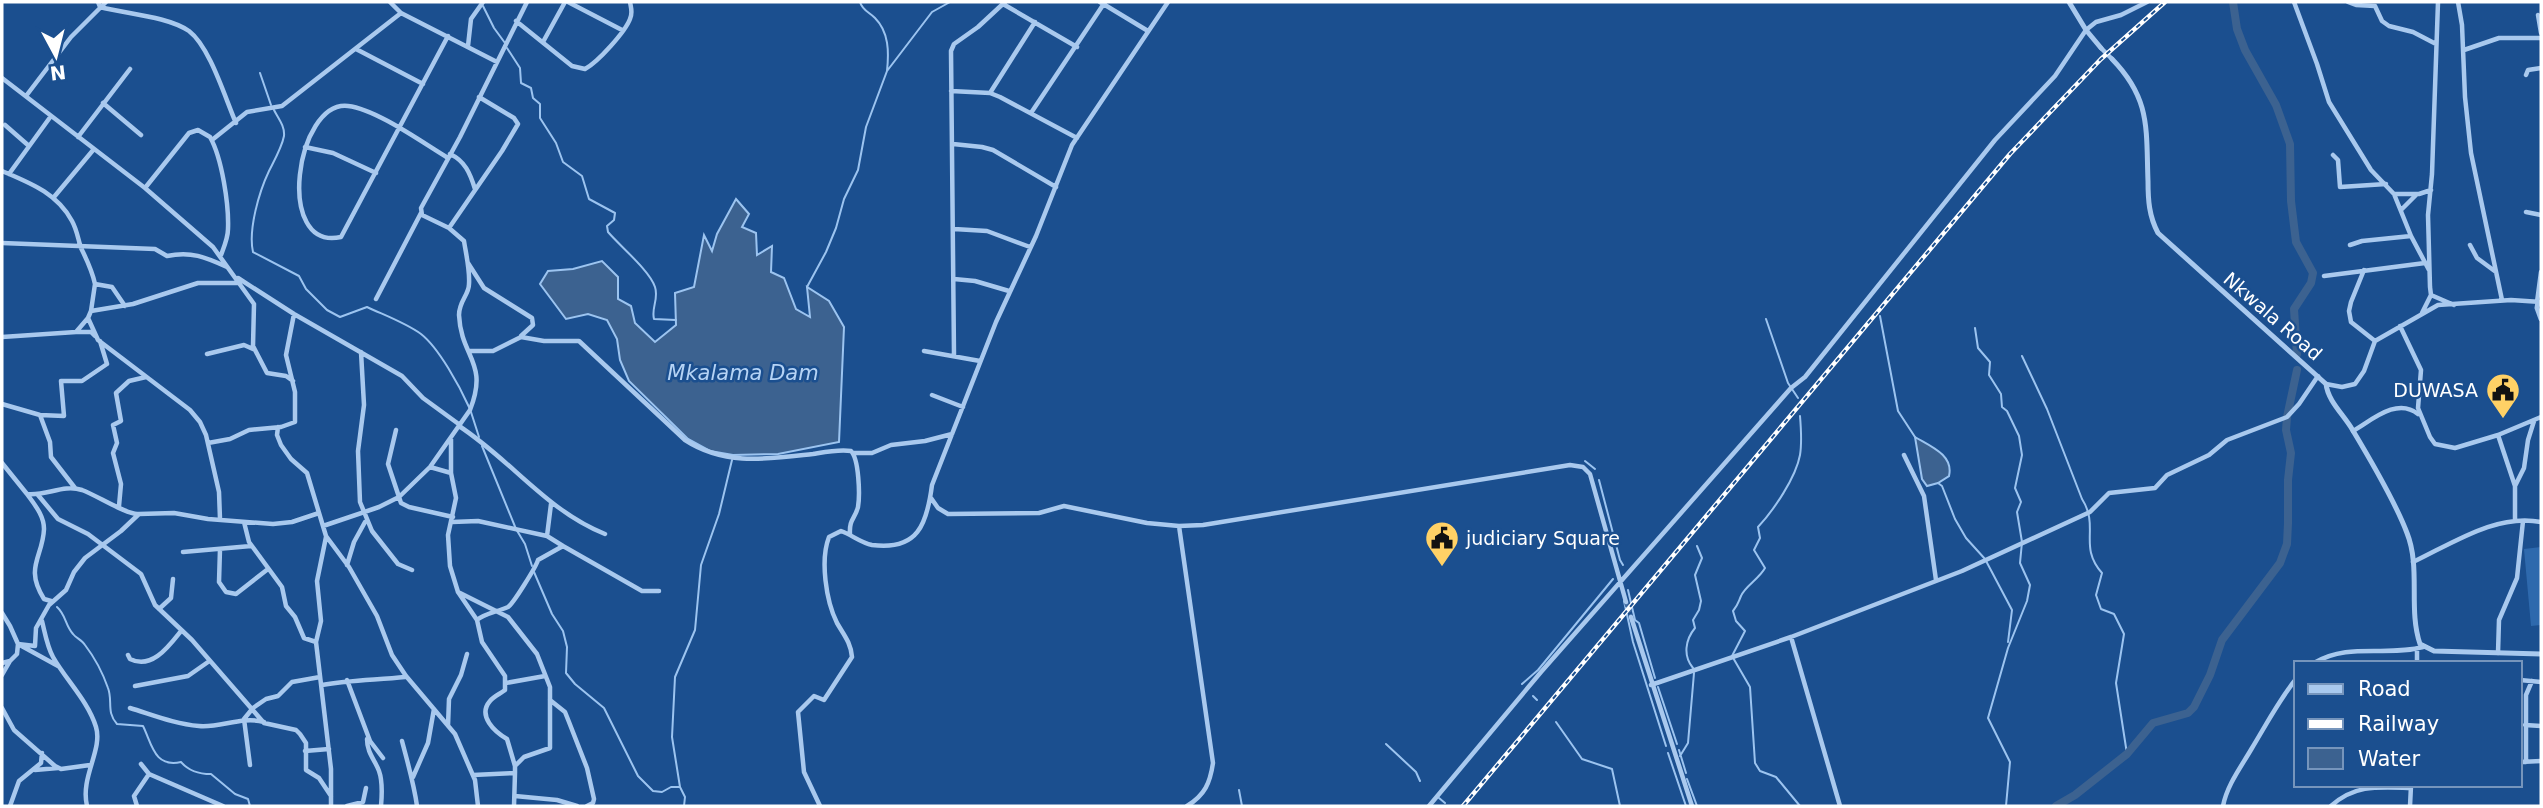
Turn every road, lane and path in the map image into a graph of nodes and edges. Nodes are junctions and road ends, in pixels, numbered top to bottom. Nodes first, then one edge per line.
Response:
1 (106, 2) edge
2 (390, 2) edge
3 (483, 2) edge
4 (527, 2) edge
5 (567, 2) edge
6 (630, 2) edge
7 (1168, 2) edge
8 (2069, 2) edge
9 (2147, 2) edge
10 (2294, 2) edge
11 (2348, 2) edge
12 (2438, 2) edge
13 (2458, 2) edge
14 (1004, 3) edge
15 (1103, 3) edge
16 (99, 4) edge
17 (401, 13) junction
18 (2538, 15) dead end
19 (516, 21) junction
20 (1035, 22) junction
21 (622, 30) junction
22 (2086, 30) junction
23 (1148, 31) junction
24 (2541, 33) edge
25 (447, 36) junction
26 (2541, 38) edge
27 (543, 42) junction
28 (2436, 44) junction
29 (468, 46) junction
30 (1077, 47) junction
31 (2101, 48) joint
32 (356, 49) junction
33 (2464, 50) junction
34 (2112, 59) joint
35 (497, 62) junction
36 (2541, 68) edge
37 (130, 69) dead end
38 (2526, 75) dead end
39 (2, 78) edge
40 (423, 84) junction
41 (951, 91) junction
42 (990, 93) junction
43 (26, 96) junction
44 (479, 97) junction
45 (103, 103) junction
46 (1031, 113) junction
47 (51, 116) junction
48 (236, 122) junction
49 (5, 125) dead end
50 (398, 128) junction
51 (141, 135) dead end
52 (78, 136) junction
53 (1077, 138) junction
54 (212, 140) junction
55 (953, 144) junction
56 (29, 146) junction
57 (305, 147) junction
58 (94, 149) junction
59 (2333, 155) dead end
60 (449, 156) junction
61 (376, 173) junction
62 (4, 174) edge
63 (2387, 184) junction
64 (1056, 187) junction
65 (145, 188) junction
66 (475, 189) junction
67 (2431, 190) junction
68 (2394, 194) junction
69 (2417, 194) junction
70 (54, 197) junction
71 (2401, 211) junction
72 (421, 212) junction
73 (2526, 212) dead end
74 (2541, 215) edge
75 (449, 228) junction
76 (954, 229) junction
77 (2411, 236) junction
78 (2, 243) edge
79 (2350, 245) dead end
80 (2470, 245) dead end
81 (81, 247) junction
82 (1030, 247) junction
83 (220, 256) junction
84 (467, 260) junction
85 (2427, 263) junction
86 (230, 269) junction
87 (2364, 270) junction
88 (2497, 272) junction
89 (2541, 272) edge
90 (234, 275) junction
91 (2324, 276) dead end
92 (954, 279) junction
93 (240, 283) junction
94 (95, 284) junction
95 (1009, 292) junction
96 (2431, 295) junction
97 (376, 299) dead end
98 (2502, 300) junction
99 (2539, 302) edge
100 (2454, 305) junction
101 (125, 306) junction
102 (91, 311) junction
103 (295, 314) junction
104 (2420, 315) junction
105 (88, 318) junction
106 (2541, 319) edge
107 (2400, 326) junction
108 (76, 332) junction
109 (2, 337) edge
110 (521, 337) junction
111 (98, 339) junction
112 (2375, 341) junction
113 (254, 349) junction
114 (469, 351) junction
115 (924, 351) dead end
116 (361, 352) junction
117 (207, 354) dead end
118 (954, 355) junction
119 (980, 361) junction
120 (2318, 376) junction
121 (146, 377) junction
122 (293, 381) junction
123 (2326, 384) junction
124 (932, 395) dead end
125 (2, 404) edge
126 (963, 407) junction
127 (2419, 414) dead end
128 (40, 415) junction
129 (2541, 417) edge
130 (2534, 420) junction
131 (460, 426) junction
132 (278, 427) junction
133 (396, 430) dead end
134 (2353, 431) junction
135 (953, 434) junction
136 (2498, 435) junction
137 (451, 438) junction
138 (208, 443) junction
139 (854, 453) junction
140 (1904, 454) dead end
141 (2, 463) edge
142 (430, 467) junction
143 (451, 473) junction
144 (2515, 486) junction
145 (76, 489) junction
146 (26, 494) junction
147 (38, 495) junction
148 (399, 497) junction
149 (931, 497) junction
150 (551, 503) junction
151 (119, 506) junction
152 (362, 512) junction
153 (319, 513) junction
154 (139, 514) junction
155 (220, 519) junction
156 (453, 519) junction
157 (2515, 520) junction
158 (366, 521) junction
159 (244, 522) junction
160 (2523, 522) junction
161 (2541, 522) edge
162 (323, 526) junction
163 (1179, 526) junction
164 (605, 534) dead end
165 (850, 534) junction
166 (326, 536) junction
167 (547, 536) junction
168 (103, 545) junction
169 (251, 546) junction
170 (563, 546) junction
171 (220, 550) junction
172 (183, 552) dead end
173 (2413, 562) junction
174 (347, 565) junction
175 (268, 569) junction
176 (412, 570) dead end
177 (173, 579) dead end
178 (1936, 580) junction
179 (1621, 582) junction
180 (659, 591) dead end
181 (458, 592) junction
182 (51, 601) junction
183 (1626, 603) tunnel mouth
184 (159, 609) junction
185 (497, 611) junction
186 (2, 613) edge
187 (1630, 617) tunnel mouth
188 (477, 620) junction
189 (42, 621) junction
190 (181, 631) junction
191 (1791, 637) junction
192 (316, 642) junction
193 (18, 644) junction
194 (2420, 647) junction
195 (2498, 653) junction
196 (467, 654) dead end
197 (2541, 654) edge
198 (128, 655) dead end
199 (2318, 661) edge
200 (2417, 661) edge
201 (10, 662) junction
202 (209, 662) junction
203 (2, 663) edge
204 (59, 666) junction
205 (2, 675) edge
206 (545, 676) junction
207 (320, 677) junction
208 (406, 677) junction
209 (347, 680) junction
210 (2522, 681) edge
211 (2532, 681) junction
212 (2541, 682) edge
213 (506, 683) junction
214 (2522, 683) edge
215 (322, 685) junction
216 (1651, 685) junction
217 (135, 686) dead end
218 (2294, 687) edge
219 (2526, 695) junction
220 (550, 700) junction
221 (2, 708) edge
222 (130, 708) dead end
223 (253, 708) junction
224 (434, 709) junction
225 (244, 719) junction
226 (264, 723) junction
227 (2525, 725) junction
228 (448, 726) junction
229 (2541, 726) edge
230 (367, 735) junction
231 (402, 741) dead end
232 (329, 749) junction
233 (305, 751) junction
234 (42, 752) junction
235 (383, 758) dead end
236 (2541, 761) edge
237 (2523, 762) edge
238 (141, 764) dead end
239 (90, 765) junction
240 (250, 765) dead end
241 (514, 765) junction
242 (59, 768) junction
243 (34, 770) junction
244 (514, 773) junction
245 (149, 774) junction
246 (473, 775) junction
247 (413, 777) junction
248 (2411, 787) edge
249 (366, 788) dead end
250 (331, 796) junction
251 (515, 796) junction
252 (10, 806) edge
253 (87, 806) edge
254 (137, 806) edge
255 (223, 806) edge
256 (331, 806) edge
257 (347, 806) edge
258 (381, 806) edge
259 (417, 806) edge
260 (478, 806) edge
261 (514, 806) edge
262 (577, 806) edge
263 (587, 806) edge
264 (820, 806) edge
265 (1187, 806) edge
266 (1429, 806) edge
267 (1692, 806) edge
268 (1840, 806) edge
269 (2223, 806) edge
270 (2331, 806) edge
271 (2410, 806) edge

1 - 16 street
2 - 17 street
3 - 29 street
4 - 19 street
5 - 21 street
5 - 27 street
6 - 21 street
7 - 23 street
8 - 22 street
9 - 22 street
10 - 63 street
11 - 28 street
12 - 28 street
13 - 33 street
14 - 20 street
14 - 41 street
15 - 23 street
15 - 30 street
16 - 43 street
16 - 48 street
17 - 25 street
17 - 32 street
18 - 24 street
19 - 27 street
19 - 35 street
20 - 30 street
20 - 42 street
21 - 27 street
22 - 31 street
22 - 179 street
23 - 53 street
25 - 29 street
25 - 40 street
26 - 33 street
28 - 67 street
29 - 35 street
30 - 46 street
31 - 34 street
32 - 40 street
32 - 48 street
33 - 88 street
34 - 120 street, Nkwala Road
35 - 44 street
36 - 38 street
37 - 45 street
39 - 43 street
40 - 50 street
41 - 42 street
41 - 55 street
42 - 46 street
43 - 47 street
44 - 60 street
44 - 66 street
45 - 51 street
45 - 52 street
46 - 53 street
47 - 52 street
47 - 56 street
48 - 54 street
49 - 56 street
50 - 57 street
50 - 60 street
50 - 61 street
52 - 58 street
53 - 64 street
54 - 65 street
54 - 83 street
55 - 64 street
55 - 76 street
56 - 62 street
57 - 61 street
57 - 61 street
58 - 65 street
58 - 70 street
59 - 63 street
60 - 66 street
60 - 72 street
62 - 70 street
63 - 68 street
64 - 82 street
65 - 83 street
66 - 75 street
67 - 69 street
67 - 85 street
68 - 69 street
68 - 71 street
69 - 71 street
70 - 81 street
71 - 77 street
72 - 75 street
72 - 97 street
73 - 74 street
75 - 84 street
76 - 82 street
76 - 92 street
77 - 79 street
77 - 85 street
78 - 81 street
80 - 88 street
81 - 86 street
81 - 94 street
82 - 95 street
83 - 86 street
84 - 110 street
84 - 114 street
85 - 87 street
85 - 96 street
86 - 90 street
87 - 91 street
87 - 112 street
88 - 98 street
89 - 99 street
90 - 93 street
90 - 103 street
92 - 95 street
92 - 118 street
93 - 101 street
93 - 113 street
94 - 101 street
94 - 102 street
95 - 119 street
96 - 100 street
96 - 104 street
98 - 99 street
98 - 100 street
99 - 106 street
100 - 104 street
101 - 102 street
102 - 105 street
103 - 116 street
103 - 122 street
104 - 107 street
105 - 108 street
105 - 111 street
107 - 112 street
107 - 136 street
108 - 109 street
108 - 111 street
110 - 114 street
110 - 139 street
111 - 121 street
111 - 128 street
112 - 123 street
113 - 117 street
113 - 122 street
114 - 131 street
115 - 118 street
116 - 131 street
116 - 152 street
118 - 119 street
119 - 126 street
120 - 123 street, Nkwala Road
120 - 178 street
121 - 138 street
121 - 151 street
122 - 132 street
123 - 134 street, Nkwala Road
124 - 126 street
125 - 128 street
126 - 135 street
127 - 134 street
128 - 145 street
129 - 130 street
130 - 136 street
130 - 144 street
131 - 137 street
131 - 150 street
132 - 138 street
132 - 153 street
133 - 148 street
134 - 173 street, Nkwala Road
135 - 139 street
135 - 149 street
136 - 144 street
137 - 142 street
137 - 143 street
138 - 155 street
139 - 165 street
140 - 178 street
141 - 146 street
142 - 143 street
142 - 148 street
143 - 156 street
144 - 157 street
145 - 147 street
145 - 151 street
146 - 147 street
146 - 182 street
147 - 168 street
148 - 152 street
148 - 156 street
149 - 163 street
149 - 165 street
150 - 164 street
150 - 167 street
151 - 154 street
152 - 158 street
152 - 162 street
153 - 159 street
153 - 162 street
154 - 155 street
154 - 168 street
155 - 159 street
156 - 167 street
156 - 181 street
157 - 160 street
157 - 173 street
158 - 174 street
158 - 176 street
159 - 169 street
160 - 161 street
160 - 195 street
162 - 166 street
163 - 179 street
163 - 265 street
165 - 264 street
166 - 174 street
166 - 192 street
167 - 170 street
168 - 182 street
168 - 184 street
169 - 171 street
169 - 175 street
170 - 180 street
170 - 185 street
171 - 172 street
171 - 175 street
173 - 194 street, Nkwala Road
174 - 208 street
175 - 192 street
177 - 184 street
178 - 191 street
179 - 183 street
179 - 266 street
181 - 185 street
181 - 188 street
182 - 189 street
184 - 190 street
185 - 188 street
185 - 206 street
186 - 193 street
187 - 216 street
188 - 213 street
189 - 193 street
189 - 204 street
190 - 198 street
190 - 202 street
191 - 216 street
191 - 268 street
192 - 207 street
193 - 201 street
193 - 204 street
194 - 195 street
194 - 199 street
194 - 200 street, Nkwala Road
195 - 197 street
196 - 228 street
201 - 203 street
201 - 205 street
202 - 217 street
202 - 223 street
204 - 239 street
206 - 213 street
206 - 220 street
207 - 215 street
207 - 223 street
208 - 209 street
208 - 224 street
209 - 215 street
209 - 230 street
210 - 211 street
211 - 212 street
211 - 219 street
213 - 241 street
214 - 219 street
215 - 232 street
216 - 267 street
218 - 269 street
219 - 227 street
220 - 241 street
220 - 263 street
221 - 234 street
222 - 225 street
223 - 225 street
223 - 226 street
224 - 228 street
224 - 247 street
225 - 226 street
225 - 240 street
226 - 233 street
227 - 229 street
227 - 237 street
228 - 246 street
230 - 235 street
230 - 258 street
231 - 247 street
232 - 233 street
232 - 250 street
233 - 250 street
234 - 242 street
234 - 243 street
236 - 237 street
238 - 245 street
239 - 242 street
239 - 253 street
241 - 244 street
242 - 243 street
243 - 252 street
244 - 246 street
244 - 251 street
245 - 254 street
245 - 255 street
246 - 260 street
247 - 259 street
248 - 270 street
248 - 271 street
249 - 257 street
250 - 256 street
251 - 261 street
251 - 262 street

